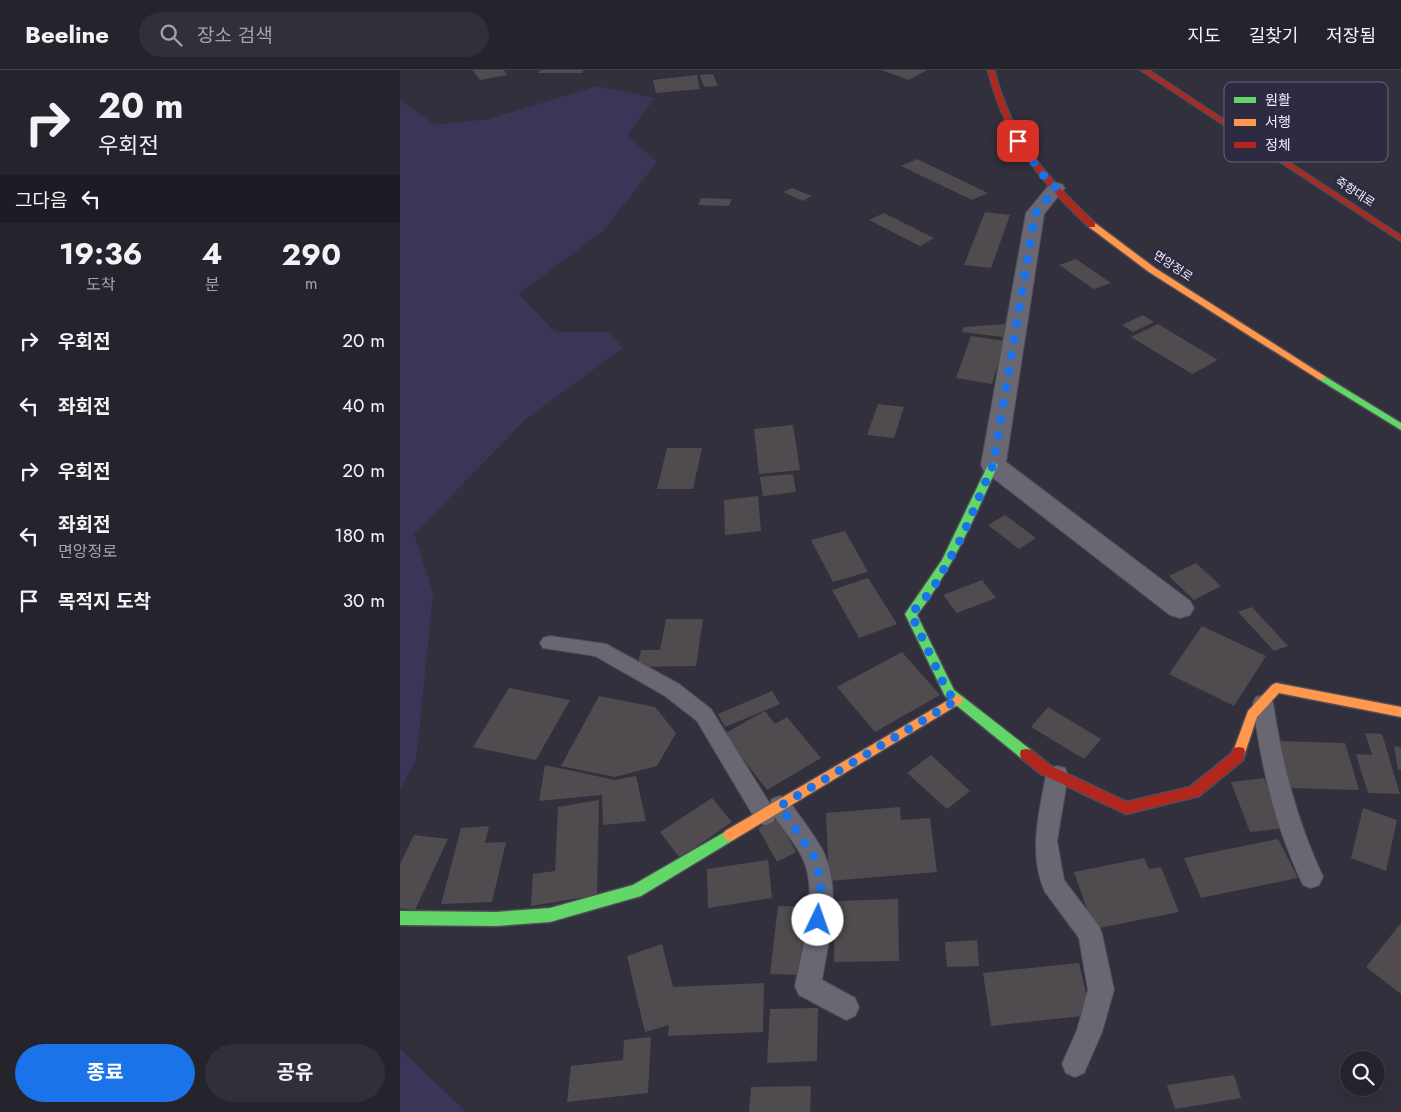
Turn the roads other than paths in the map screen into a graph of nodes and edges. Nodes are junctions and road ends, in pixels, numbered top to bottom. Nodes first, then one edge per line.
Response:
1 (991, 70) edge
2 (1144, 70) edge
3 (1224, 123) edge
4 (1284, 162) edge
5 (1056, 188) junction
6 (1401, 239) edge
7 (1401, 427) edge
8 (993, 465) junction
9 (1180, 608) dead end
10 (550, 643) dead end
11 (957, 700) junction
12 (1263, 703) junction
13 (1401, 712) edge
14 (1057, 775) junction
15 (772, 810) junction
16 (1312, 877) dead end
17 (400, 918) edge
18 (846, 1007) dead end
19 (1075, 1064) dead end

1 - 5 street, 면앙정로
2 - 3 street, 죽향대로
4 - 6 street, 죽향대로
5 - 7 street, 면앙정로
5 - 8 street
8 - 9 street
8 - 11 street
10 - 15 lane
11 - 14 street
11 - 15 street
12 - 13 street
12 - 14 street
12 - 16 lane
14 - 19 lane
15 - 17 street
15 - 18 lane

